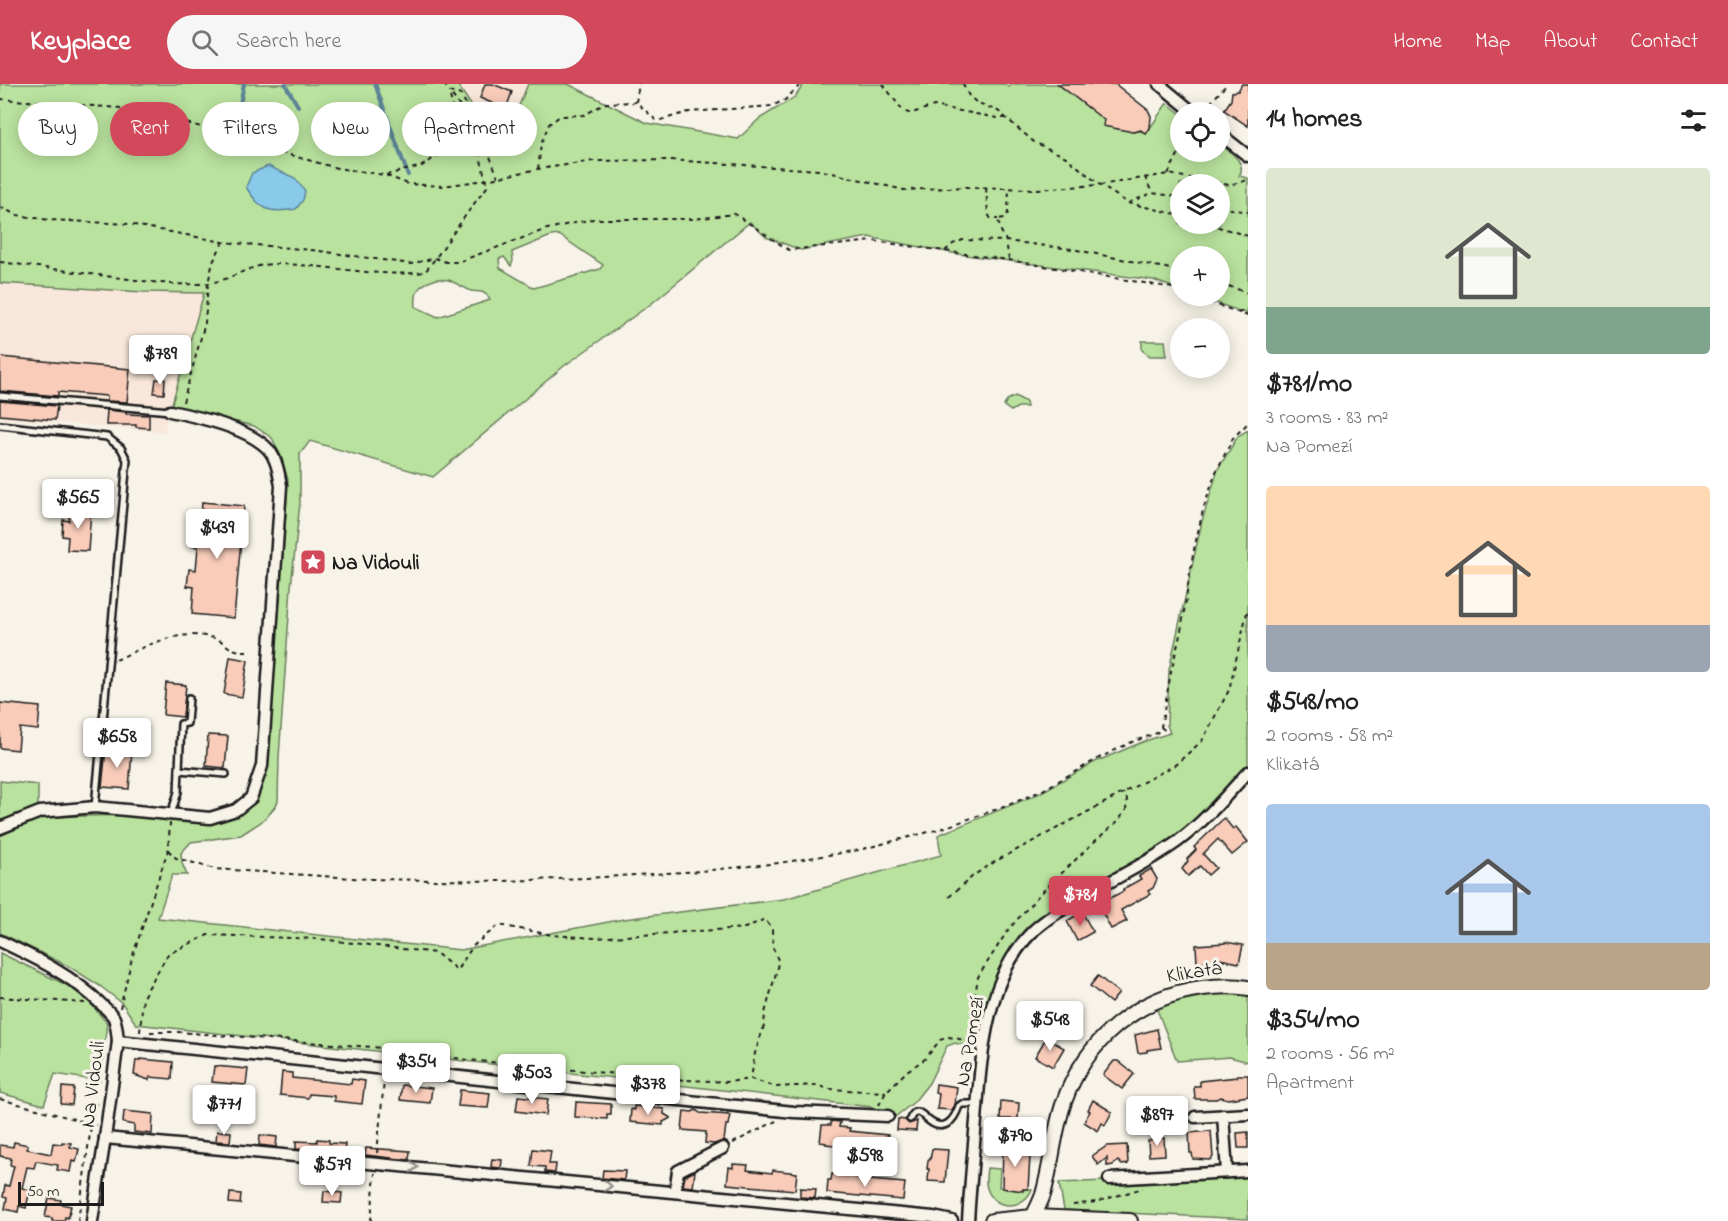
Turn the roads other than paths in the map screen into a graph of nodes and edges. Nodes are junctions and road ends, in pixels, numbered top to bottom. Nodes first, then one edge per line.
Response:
1 (1160, 84) edge
2 (1181, 102) edge
3 (1230, 142) edge
4 (1248, 156) edge
5 (0, 396) edge
6 (175, 412) joint
7 (0, 424) edge
8 (189, 698) dead end
9 (179, 770) junction
10 (1248, 772) edge
11 (226, 774) dead end
12 (95, 807) junction
13 (171, 814) junction
14 (0, 828) edge
15 (0, 941) edge
16 (1248, 988) edge
17 (118, 1041) junction
18 (978, 1104) junction
19 (1248, 1114) edge
20 (888, 1116) dead end
21 (1223, 1116) junction
22 (1195, 1117) dead end
23 (910, 1119) dead end
24 (106, 1132) junction
25 (723, 1148) road end
26 (1248, 1171) edge
27 (1227, 1172) junction
28 (1109, 1179) dead end
29 (675, 1192) junction
30 (1029, 1219) edge
31 (92, 1221) edge
32 (952, 1221) edge
33 (968, 1221) edge
34 (992, 1221) edge
35 (1130, 1221) edge

1 - 2 street
3 - 4 street
5 - 6 lane
6 - 13 street
7 - 12 lane
8 - 9 lane
9 - 11 lane
9 - 13 lane
10 - 18 street, Na Pomezí
12 - 13 street
12 - 14 street
15 - 17 street, Na Vidouli
16 - 30 street, Klikatá
17 - 20 street
17 - 24 street, Na Vidouli
18 - 23 lane
18 - 33 street, Na Pomezí
19 - 21 street
21 - 22 street
21 - 27 street
24 -> 29 street
24 - 31 street, Na Vidouli
25 - 29 street
26 - 27 street
27 - 28 street
29 - 32 street
30 - 34 street
30 - 35 street

